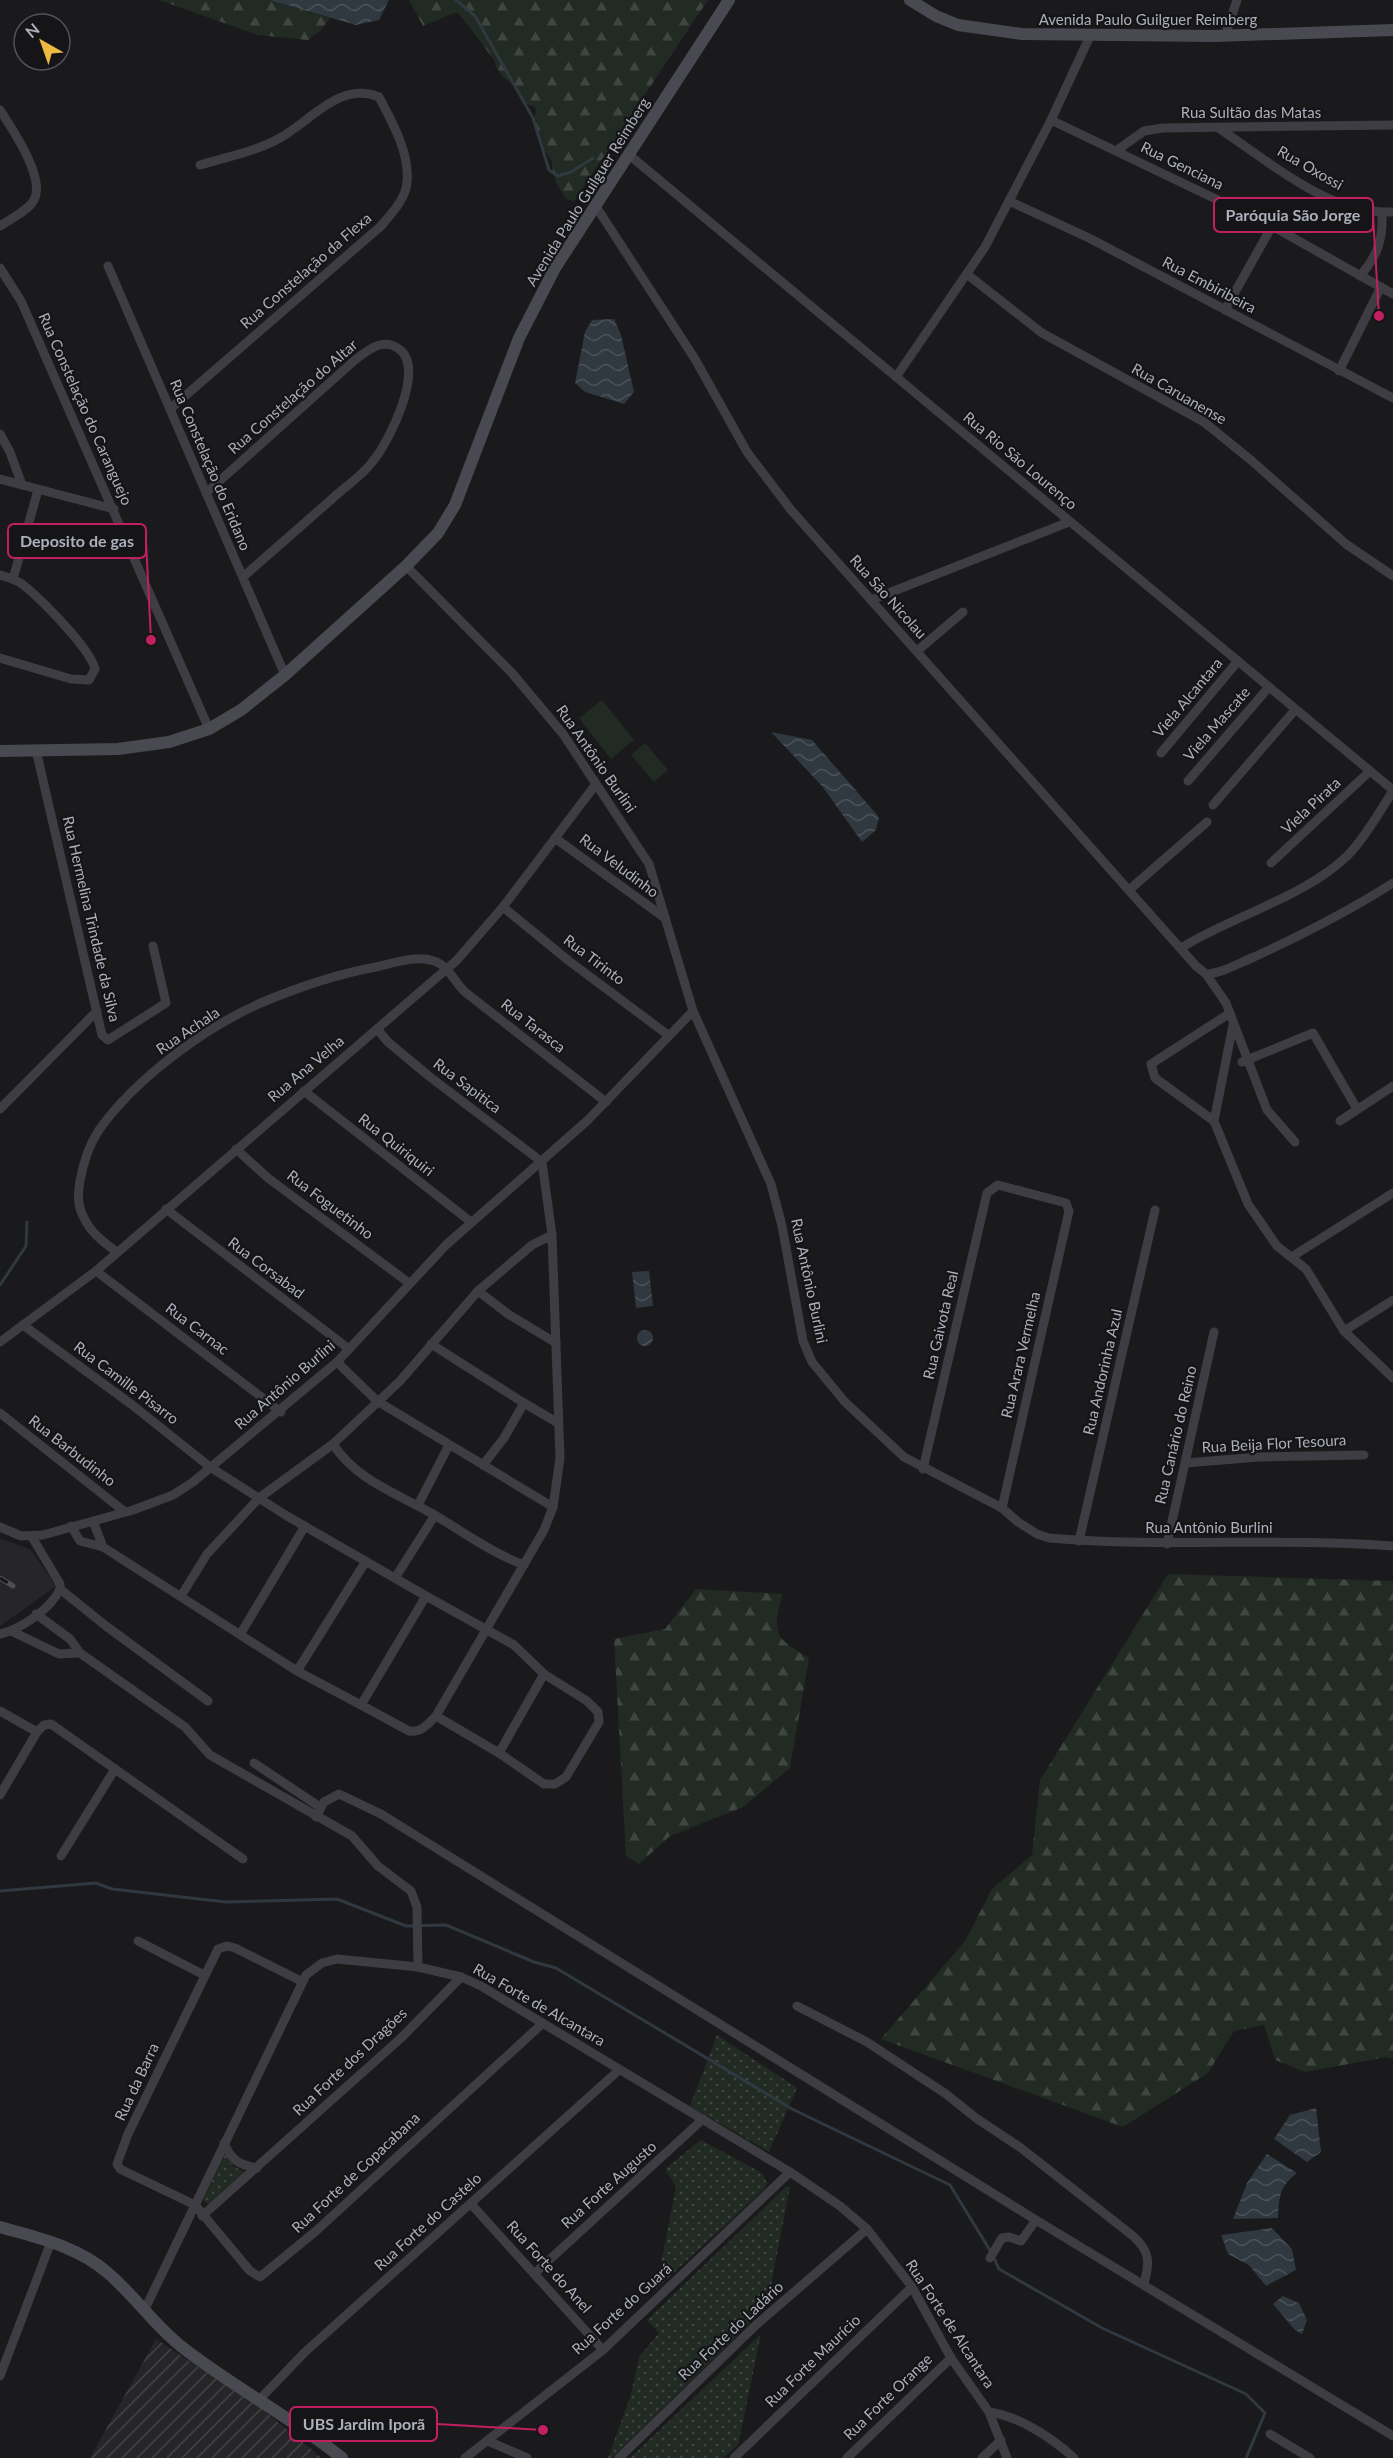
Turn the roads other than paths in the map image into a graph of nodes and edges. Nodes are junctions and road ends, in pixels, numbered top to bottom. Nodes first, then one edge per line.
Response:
1 (729, 0) edge
2 (910, 0) edge
3 (1237, 0) edge
4 (1393, 30) edge
5 (1090, 36) junction
6 (1225, 36) junction
7 (0, 110) edge
8 (1051, 120) junction
9 (1393, 125) edge
10 (1220, 129) junction
11 (1116, 151) junction
12 (627, 154) junction
13 (200, 165) dead end
14 (1009, 201) junction
15 (595, 205) junction
16 (1393, 212) edge
17 (1382, 213) junction
18 (0, 226) edge
19 (1272, 226) junction
20 (108, 266) dead end
21 (0, 268) edge
22 (968, 275) junction
23 (1360, 276) junction
24 (1381, 287) junction
25 (1393, 294) edge
26 (1225, 310) junction
27 (1339, 371) junction
28 (896, 377) junction
29 (1393, 398) edge
30 (170, 409) junction
31 (0, 434) edge
32 (0, 479) edge
33 (22, 485) junction
34 (38, 490) junction
35 (206, 493) junction
36 (114, 509) junction
37 (1069, 522) junction
38 (406, 566) junction
39 (0, 574) edge
40 (1393, 576) edge
41 (243, 577) junction
42 (13, 579) junction
43 (871, 600) junction
44 (963, 612) dead end
45 (917, 651) junction
46 (0, 658) edge
47 (1238, 661) junction
48 (285, 675) junction
49 (1269, 687) junction
50 (1295, 710) junction
51 (209, 729) junction
52 (36, 750) junction
53 (0, 751) edge
54 (1161, 753) dead end
55 (1370, 771) junction
56 (1188, 781) dead end
57 (596, 784) junction
58 (1393, 790) edge
59 (1213, 805) dead end
60 (1207, 822) dead end
61 (555, 838) junction
62 (1271, 863) dead end
63 (1393, 883) edge
64 (1129, 890) junction
65 (503, 907) junction
66 (665, 918) junction
67 (153, 946) dead end
68 (1181, 948) junction
69 (448, 969) junction
70 (1206, 974) junction
71 (98, 1011) junction
72 (693, 1011) junction
73 (1230, 1013) junction
74 (1233, 1025) junction
75 (377, 1029) junction
76 (668, 1035) junction
77 (1246, 1060) junction
78 (1393, 1086) edge
79 (304, 1091) junction
80 (606, 1102) junction
81 (1, 1106) edge
82 (1357, 1109) junction
83 (1214, 1121) junction
84 (1340, 1121) dead end
85 (1295, 1142) dead end
86 (236, 1149) junction
87 (542, 1162) junction
88 (1393, 1193) edge
89 (1069, 1208) joint
90 (166, 1209) junction
91 (1155, 1210) dead end
92 (471, 1222) junction
93 (552, 1235) junction
94 (117, 1252) junction
95 (1293, 1256) junction
96 (96, 1271) junction
97 (409, 1283) junction
98 (478, 1291) junction
99 (1393, 1300) edge
100 (23, 1325) junction
101 (1344, 1331) junction
102 (1214, 1332) dead end
103 (0, 1342) edge
104 (556, 1343) junction
105 (430, 1344) junction
106 (349, 1349) junction
107 (337, 1362) junction
108 (1393, 1378) edge
109 (377, 1401) junction
110 (524, 1403) junction
111 (280, 1412) junction
112 (0, 1413) edge
113 (558, 1423) junction
114 (333, 1444) junction
115 (449, 1444) junction
116 (1365, 1455) dead end
117 (1186, 1463) junction
118 (483, 1465) junction
119 (210, 1467) junction
120 (924, 1469) junction
121 (259, 1498) junction
122 (418, 1505) junction
123 (553, 1507) junction
124 (1002, 1508) junction
125 (125, 1512) junction
126 (435, 1515) junction
127 (93, 1521) junction
128 (70, 1526) junction
129 (0, 1527) edge
130 (305, 1527) junction
131 (32, 1537) junction
132 (1079, 1541) junction
133 (1167, 1544) junction
134 (1393, 1546) edge
135 (103, 1547) junction
136 (366, 1561) junction
137 (524, 1565) junction
138 (395, 1578) junction
139 (60, 1589) junction
140 (181, 1596) junction
141 (426, 1596) junction
142 (36, 1614) junction
143 (11, 1631) junction
144 (486, 1631) junction
145 (241, 1633) junction
146 (0, 1634) edge
147 (80, 1653) junction
148 (297, 1671) junction
149 (544, 1674) junction
150 (208, 1701) dead end
151 (361, 1705) junction
152 (0, 1711) edge
153 (436, 1716) junction
154 (37, 1732) junction
155 (500, 1753) junction
156 (254, 1763) dead end
157 (115, 1769) junction
158 (0, 1795) edge
159 (318, 1812) junction
160 (61, 1856) dead end
161 (243, 1859) dead end
162 (138, 1941) dead end
163 (418, 1967) junction
164 (204, 1975) junction
165 (461, 1977) junction
166 (301, 1981) junction
167 (797, 2006) dead end
168 (543, 2023) junction
169 (619, 2070) junction
170 (703, 2119) junction
171 (224, 2143) junction
172 (257, 2168) junction
173 (790, 2172) junction
174 (471, 2204) junction
175 (195, 2205) junction
176 (202, 2217) junction
177 (1036, 2220) junction
178 (0, 2227) edge
179 (867, 2229) junction
180 (51, 2242) junction
181 (990, 2258) dead end
182 (535, 2273) junction
183 (1144, 2283) junction
184 (912, 2287) junction
185 (144, 2311) junction
186 (603, 2350) junction
187 (951, 2358) junction
188 (0, 2376) edge
189 (259, 2400) junction
190 (989, 2412) junction
191 (1270, 2434) dead end
192 (1393, 2436) edge
193 (1001, 2440) junction
194 (488, 2441) junction
195 (342, 2458) edge
196 (465, 2458) edge
197 (527, 2458) edge
198 (619, 2458) edge
199 (734, 2458) edge
200 (847, 2458) edge
201 (982, 2458) edge
202 (1007, 2458) edge
203 (1074, 2458) edge
204 (1310, 2458) edge

1 - 12 main road, Avenida Paulo Guilguer Reimberg
2 - 5 main road, Avenida Paulo Guilguer Reimberg
3 - 6 street
4 - 6 main road, Avenida Paulo Guilguer Reimberg
5 - 6 main road, Avenida Paulo Guilguer Reimberg
5 - 8 street
7 - 18 street
8 - 11 street, Rua Genciana
8 - 14 street
9 - 10 street, Rua Sultão das Matas
10 - 11 street, Rua Sultão das Matas
10 - 17 street, Rua Oxossi
11 - 19 street, Rua Genciana
12 - 15 main road, Avenida Paulo Guilguer Reimberg
12 - 28 street, Rua Rio São Lourenço
13 - 30 street, Rua Constelação da Flexa
14 - 22 street
14 - 26 street, Rua Embiribeira
15 - 38 main road, Avenida Paulo Guilguer Reimberg
15 - 43 street, Rua São Nicolau
16 - 17 street, Rua Oxossi
17 - 23 street
19 - 23 street, Rua Genciana
19 - 26 street
20 - 30 street, Rua Constelação do Eridano
21 - 36 street, Rua Constelação do Caranguejo
22 - 28 street
22 - 40 street, Rua Caruanense
23 - 24 street, Rua Genciana
24 - 25 street, Rua Genciana
24 - 27 street
26 - 27 street, Rua Embiribeira
27 - 29 street, Rua Embiribeira
28 - 37 street, Rua Rio São Lourenço
30 - 35 street, Rua Constelação do Eridano
31 - 33 street
32 - 33 street
33 - 34 street
34 - 36 street
34 - 42 street
35 - 41 street, Rua Constelação do Eridano
35 - 41 street, Rua Constelação do Altar
36 - 51 street, Rua Constelação do Caranguejo
37 - 43 street
37 - 47 street, Rua Rio São Lourenço
38 - 48 main road, Avenida Paulo Guilguer Reimberg
38 - 57 street, Rua Antônio Burlini
39 - 42 street
41 - 48 street, Rua Constelação do Eridano
42 - 46 street
43 - 45 street, Rua São Nicolau
44 - 45 street
45 - 64 street, Rua São Nicolau
47 - 49 street, Rua Rio São Lourenço
47 - 54 street, Viela Alcantara
48 - 51 main road, Avenida Paulo Guilguer Reimberg
49 - 50 street, Rua Rio São Lourenço
49 - 56 street, Viela Mascate
50 - 55 street, Rua Rio São Lourenço
50 - 59 street
51 - 52 main road, Avenida Paulo Guilguer Reimberg
52 - 53 main road, Avenida Paulo Guilguer Reimberg
52 - 71 street, Rua Hermelina Trindade da Silva
55 - 58 street, Rua Rio São Lourenço
55 - 62 street, Viela Pirata
57 - 61 street, Rua Ana Velha
57 - 66 street, Rua Antônio Burlini
58 - 68 street
60 - 64 street
61 - 65 street, Rua Ana Velha
61 - 66 street, Rua Veludinho
63 - 70 street
64 - 68 street, Rua São Nicolau
65 - 69 street, Rua Ana Velha
65 - 76 street, Rua Tirinto
66 - 72 street, Rua Antônio Burlini
67 - 71 street, Rua Hermelina Trindade da Silva
68 - 70 street, Rua São Nicolau
69 - 75 street, Rua Ana Velha
69 - 80 street, Rua Tarasca
69 - 94 street, Rua Achala
70 - 73 street, Rua São Nicolau
71 - 81 street
72 - 76 street, Rua Antônio Burlini
72 - 120 street, Rua Antônio Burlini
73 - 74 street, Rua São Nicolau
73 - 83 street
74 - 77 street
74 - 83 street
75 - 79 street, Rua Ana Velha
75 - 87 street, Rua Sapitica
76 - 80 street, Rua Antônio Burlini
77 - 82 street
77 - 85 street
78 - 82 street
79 - 86 street, Rua Ana Velha
79 - 92 street, Rua Quiriquiri
80 - 87 street, Rua Antônio Burlini
82 - 84 street
83 - 95 street
86 - 90 street, Rua Ana Velha
86 - 97 street, Rua Foguetinho
87 - 92 street, Rua Antônio Burlini
87 - 93 street
88 - 95 street
89 - 120 street, Rua Gaivota Real
89 - 124 street, Rua Arara Vermelha
90 - 94 street, Rua Ana Velha
90 - 106 street, Rua Corsabad
91 - 132 street, Rua Andorinha Azul
92 - 97 street, Rua Antônio Burlini
93 - 98 street
93 - 104 street
94 - 96 street, Rua Ana Velha
95 - 101 street
96 - 100 street, Rua Ana Velha
96 - 111 street, Rua Carnac
97 - 106 street, Rua Antônio Burlini
98 - 104 street
98 - 105 street
99 - 101 street
100 - 103 street, Rua Ana Velha
100 - 119 street, Rua Camille Pisarro
101 - 108 street
102 - 117 street, Rua Canário do Reino
104 - 113 street
105 - 109 street
105 - 110 street
106 - 107 street, Rua Antônio Burlini
107 - 109 street
107 - 111 street, Rua Antônio Burlini
109 - 114 street
109 - 115 street
110 - 113 street
110 - 118 street
111 - 119 street, Rua Antônio Burlini
112 - 125 street, Rua Barbudinho
113 - 123 street
114 - 121 street
114 - 122 street
115 - 118 street
115 - 122 street
116 - 117 street, Rua Beija Flor Tesoura
117 - 133 street, Rua Canário do Reino
118 - 123 street
119 - 121 street, Rua Camille Pisarro
119 - 125 street, Rua Antônio Burlini
120 - 124 street, Rua Antônio Burlini
121 - 130 street, Rua Camille Pisarro
121 - 140 street
122 - 126 street
123 - 137 street
124 - 132 street, Rua Antônio Burlini
125 - 127 street, Rua Antônio Burlini
126 - 137 street
126 - 138 street
127 - 128 street, Rua Antônio Burlini
127 - 135 street
128 - 131 street, Rua Antônio Burlini
128 - 135 street
129 - 131 street
130 - 136 street, Rua Camille Pisarro
130 - 145 street
131 - 139 street
132 - 133 street, Rua Antônio Burlini
133 - 134 street, Rua Antônio Burlini
135 - 140 street
136 - 138 street, Rua Camille Pisarro
136 - 148 street
137 - 144 street
138 - 141 street, Rua Camille Pisarro
139 - 142 street
139 - 150 street
140 - 145 street
141 - 144 street, Rua Camille Pisarro
141 - 151 street
142 - 143 street
142 - 147 street
143 - 146 street
143 - 147 street
144 - 149 street, Rua Camille Pisarro
144 - 153 street
145 - 148 street
147 - 159 street
148 - 151 street
149 - 155 street
149 - 155 street, Rua Camille Pisarro
151 - 153 street
152 - 154 street
153 - 155 street
154 - 157 street
154 - 158 street
156 - 159 street
157 - 160 street
157 - 161 street
159 - 163 street
159 - 177 street
162 - 164 street
163 - 165 street, Rua Forte de Alcantara
163 - 166 street, Rua Forte de Alcantara
164 - 166 street, Rua da Barra
164 - 175 street, Rua da Barra
165 - 168 street, Rua Forte de Alcantara
165 - 172 street, Rua Forte dos Dragões
166 - 171 street, Rua Forte de Alcantara
167 - 183 street
168 - 169 street, Rua Forte de Alcantara
168 - 176 street, Rua Forte de Copacabana
169 - 170 street, Rua Forte de Alcantara
169 - 174 street, Rua Forte do Castelo
170 - 173 street, Rua Forte de Alcantara
170 - 182 street, Rua Forte Augusto
171 - 172 street
171 - 175 street, Rua Forte de Alcantara
172 - 176 street, Rua Forte dos Dragões
173 - 179 street, Rua Forte de Alcantara
173 - 186 street, Rua Forte do Guará
174 - 182 street, Rua Forte do Anel
174 - 189 street, Rua Forte do Castelo
175 - 176 street, Rua Forte de Copacabana
175 - 185 street, Rua Forte de Alcantara
177 - 181 street
177 - 183 street
178 - 180 main road
179 - 184 street, Rua Forte de Alcantara
179 - 198 street, Rua Forte do Ladário
180 - 185 main road
180 - 188 street
182 - 186 street, Rua Forte do Anel
183 - 192 street
184 - 187 street, Rua Forte de Alcantara
184 - 199 street, Rua Forte Maurício
185 - 189 main road
186 - 194 street, Rua Forte do Guará
187 - 190 street, Rua Forte de Alcantara
187 - 200 street, Rua Forte Orange
189 - 195 main road
190 - 193 street, Rua Forte de Alcantara
190 - 203 street
191 - 204 street
193 - 201 street
193 - 202 street, Rua Forte de Alcantara
194 - 196 street, Rua Forte do Guará
194 - 197 street

